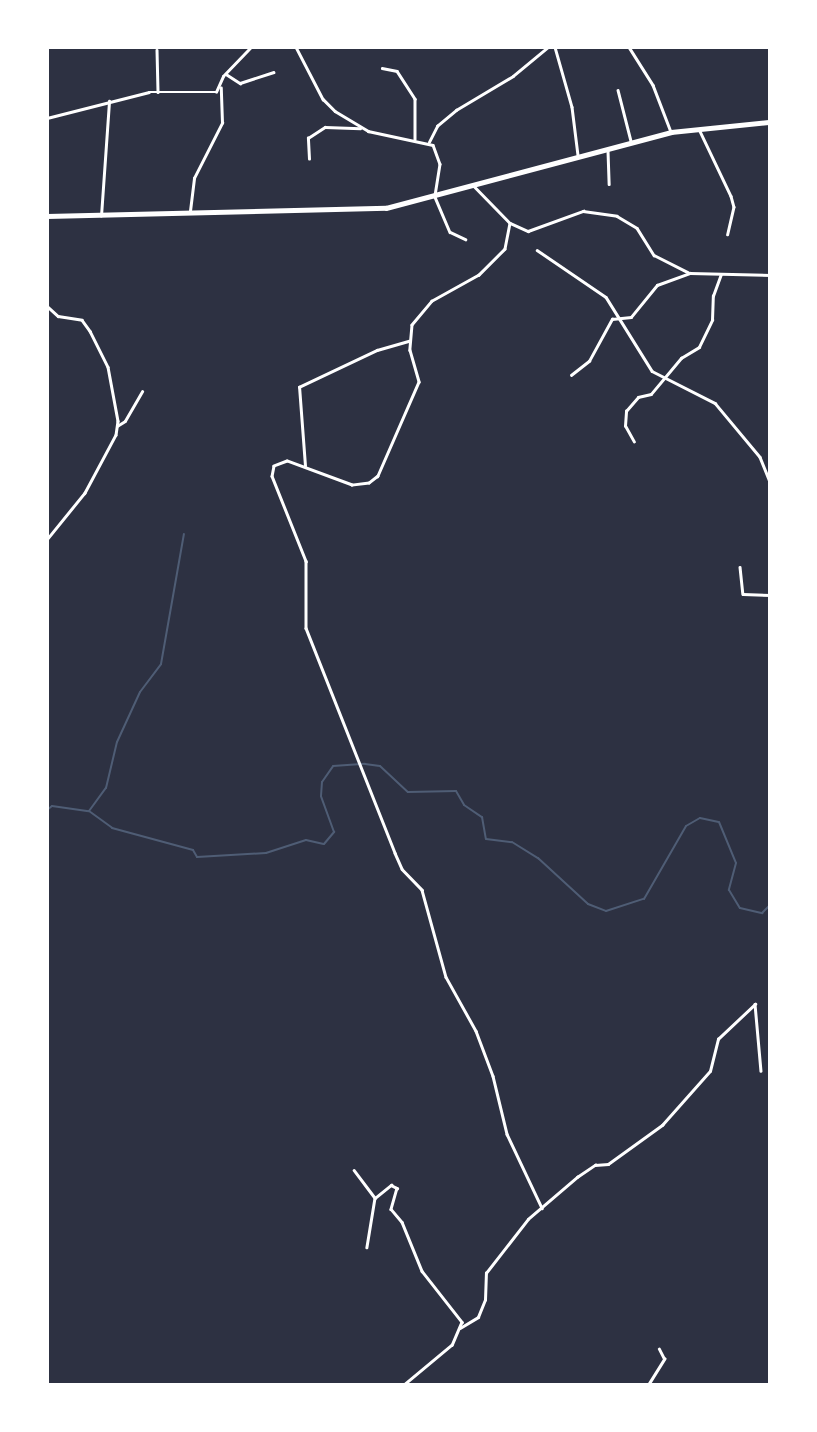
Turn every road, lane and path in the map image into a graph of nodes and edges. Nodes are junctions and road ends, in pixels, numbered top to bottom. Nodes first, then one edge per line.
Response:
1 (251, 47) edge
2 (296, 47) edge
3 (548, 47) edge
4 (555, 47) edge
5 (629, 47) edge
6 (157, 50) dead end
7 (382, 68) dead end
8 (273, 72) dead end
9 (226, 74) junction
10 (220, 85) junction
11 (618, 90) dead end
12 (158, 92) junction
13 (109, 101) junction
14 (47, 118) edge
15 (770, 122) edge
16 (360, 128) junction
17 (699, 129) junction
18 (671, 132) junction
19 (415, 139) junction
20 (429, 142) junction
21 (631, 142) junction
22 (608, 148) junction
23 (578, 155) junction
24 (309, 159) dead end
25 (609, 184) dead end
26 (473, 186) junction
27 (435, 197) junction
28 (190, 211) junction
29 (47, 216) edge
30 (101, 216) junction
31 (510, 223) junction
32 (728, 234) dead end
33 (465, 239) dead end
34 (537, 250) dead end
35 (690, 273) junction
36 (722, 275) junction
37 (770, 275) edge
38 (47, 306) edge
39 (623, 318) junction
40 (409, 341) junction
41 (571, 375) dead end
42 (665, 380) junction
43 (142, 391) dead end
44 (117, 426) junction
45 (634, 442) dead end
46 (305, 466) junction
47 (770, 482) edge
48 (47, 540) edge
49 (740, 567) dead end
50 (770, 595) edge
51 (761, 1071) dead end
52 (354, 1170) dead end
53 (375, 1198) junction
54 (542, 1208) junction
55 (368, 1247) dead end
56 (460, 1328) junction
57 (659, 1349) dead end
58 (404, 1385) edge
59 (648, 1385) edge

1 - 9 street
2 - 16 street
3 - 20 street
4 - 23 street
5 - 18 street
6 - 12 street
7 - 19 street
8 - 9 street
9 - 10 street
10 - 12 street
10 - 28 street
11 - 21 street
12 - 13 street
13 - 14 street
13 - 30 street
15 - 17 main road
16 - 19 street
16 - 24 street
17 - 18 main road
17 - 32 street
18 - 21 main road
19 - 20 street
20 - 27 street
21 - 22 main road
22 - 23 main road
22 - 25 street
23 - 26 main road
26 - 27 main road
26 - 31 street
27 - 28 main road
27 - 33 street
28 - 30 main road
29 - 30 main road
31 - 35 street
31 - 40 street
34 - 39 street
35 - 36 street
35 - 39 street
36 - 37 street
36 - 42 street
38 - 44 street
39 - 41 street
39 - 42 street
40 - 46 street
40 - 46 street
42 - 45 street
42 - 47 street
43 - 44 street
44 - 48 street
46 - 54 street
49 - 50 street
51 - 54 street
52 - 53 street
53 - 55 street
53 - 56 street
54 - 56 street
56 - 58 street
57 - 59 street

